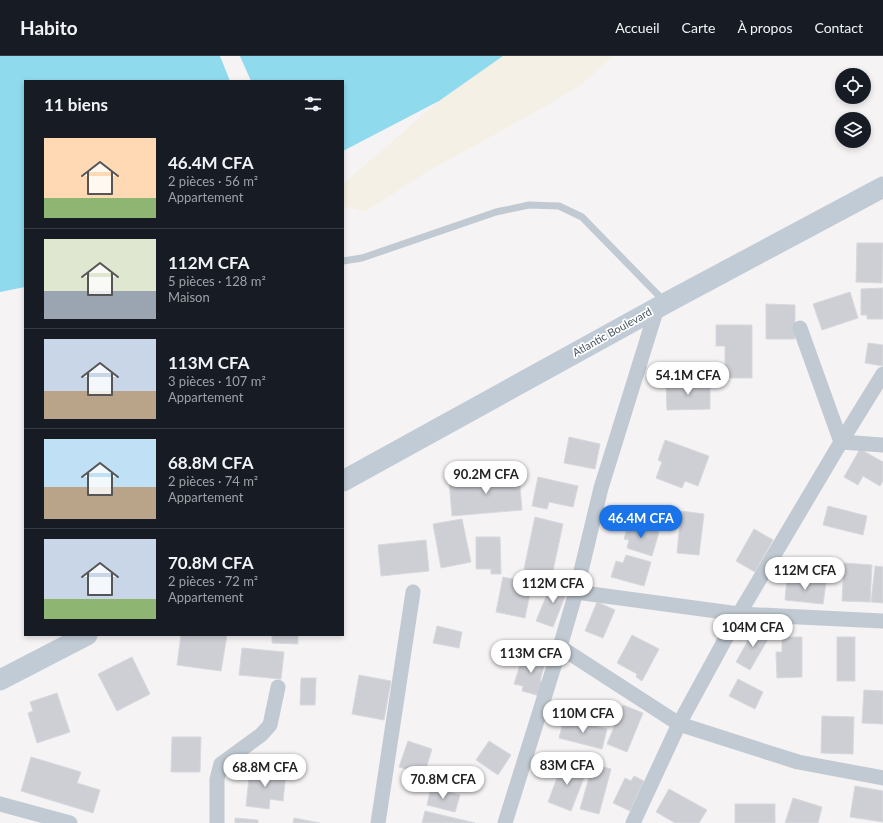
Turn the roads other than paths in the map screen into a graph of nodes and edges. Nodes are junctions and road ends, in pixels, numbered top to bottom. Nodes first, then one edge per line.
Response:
1 (883, 187) edge
2 (344, 261) edge
3 (661, 305) junction
4 (800, 328) dead end
5 (883, 374) edge
6 (841, 442) junction
7 (883, 445) edge
8 (344, 480) edge
9 (413, 592) dead end
10 (576, 592) junction
11 (739, 614) junction
12 (883, 621) edge
13 (85, 636) edge
14 (560, 647) junction
15 (0, 680) edge
16 (278, 687) dead end
17 (679, 724) junction
18 (883, 778) edge
19 (0, 804) edge
20 (70, 823) edge
21 (217, 823) edge
22 (378, 823) edge
23 (505, 823) edge
24 (633, 823) edge

1 - 3 street, Atlantic Boulevard
2 - 3 lane
3 - 8 street, Atlantic Boulevard
3 - 10 street
4 - 6 street
5 - 6 street
6 - 7 street
6 - 11 street
9 - 22 street
10 - 11 street
10 - 14 street
11 - 12 street
11 - 17 street
13 - 15 street
14 - 17 street
14 - 23 street
16 - 21 street
17 - 18 street
17 - 24 street
19 - 20 street

